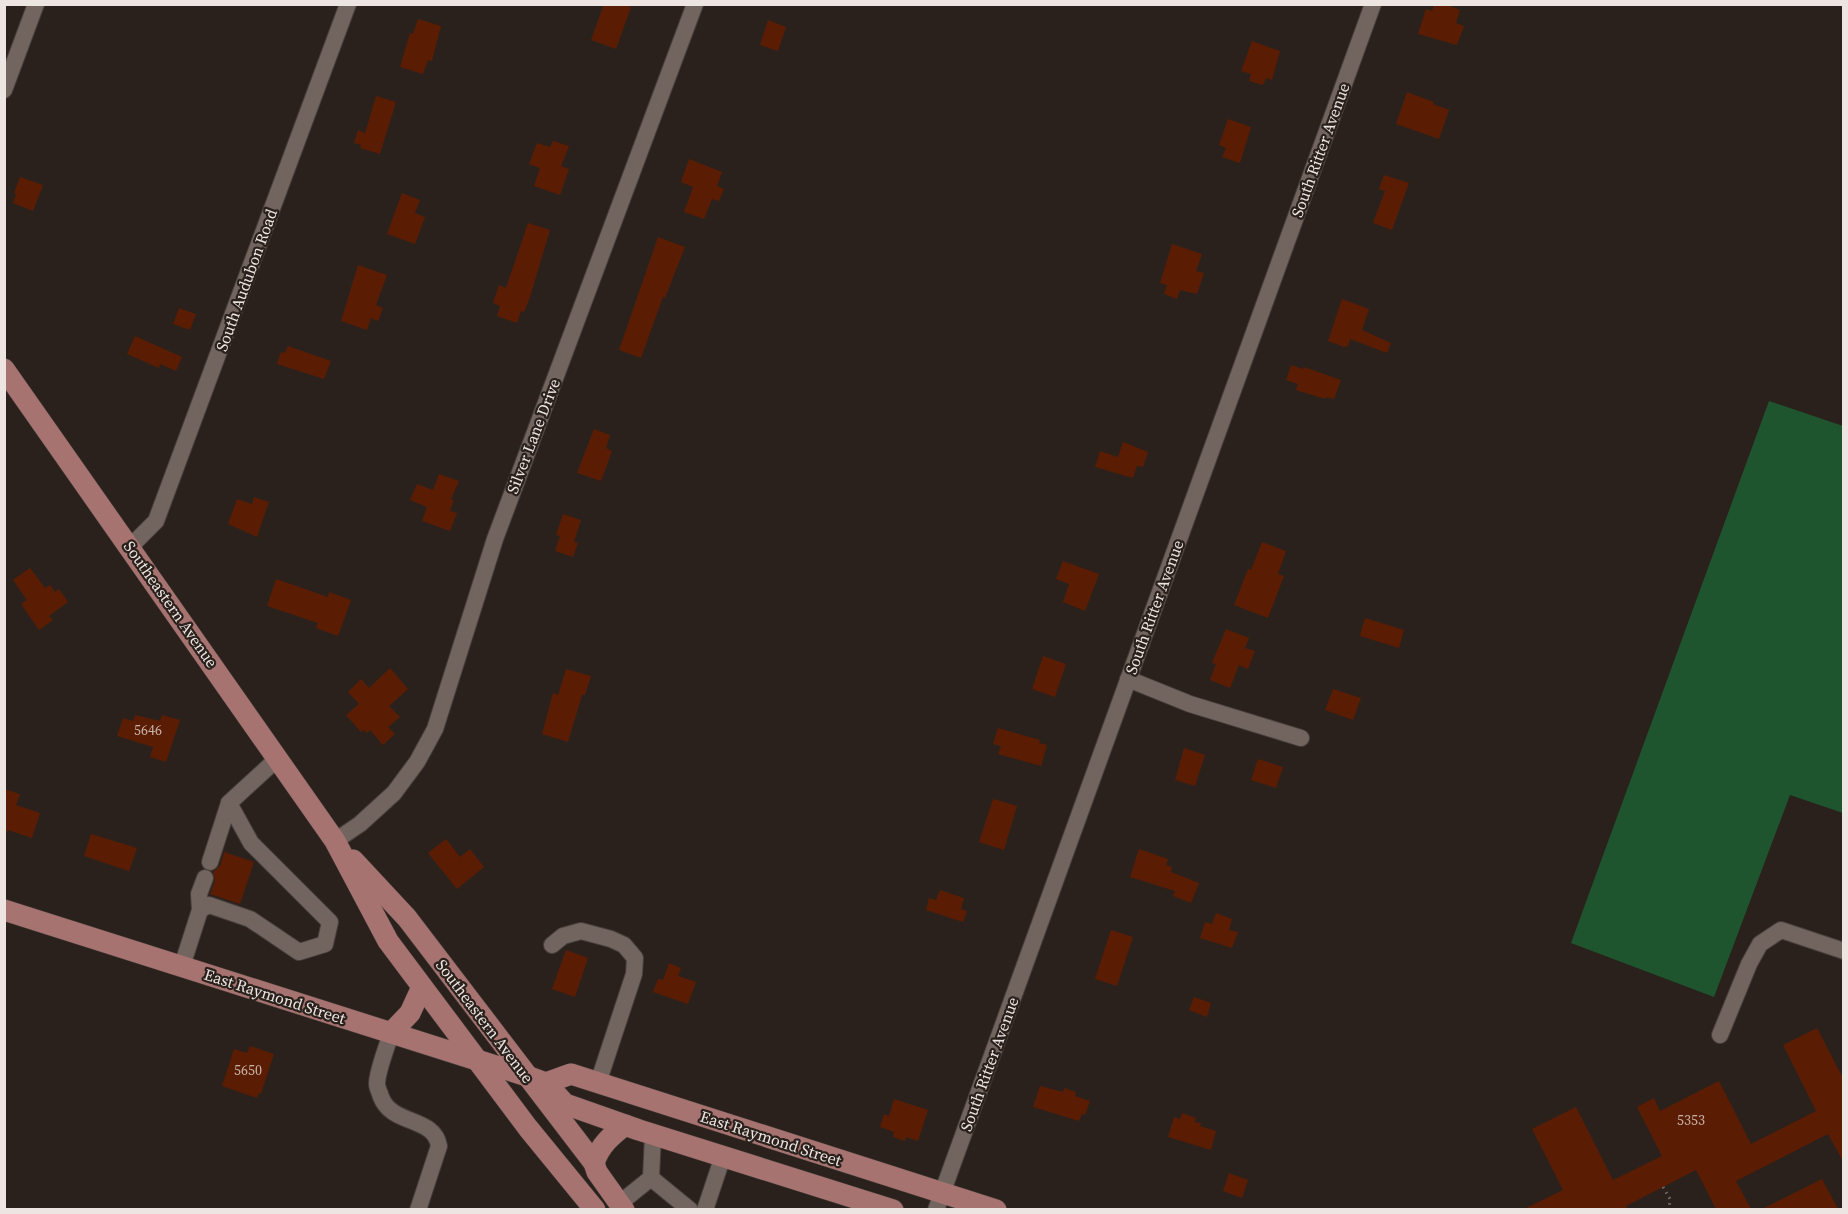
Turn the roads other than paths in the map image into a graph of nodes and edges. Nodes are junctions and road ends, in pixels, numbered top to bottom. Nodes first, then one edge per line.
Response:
1 (36, 4) edge
2 (348, 4) edge
3 (695, 4) edge
4 (1373, 4) edge
5 (4, 90) edge
6 (4, 369) edge
7 (130, 546) junction
8 (1128, 679) junction
9 (1301, 738) dead end
10 (278, 758) junction
11 (229, 803) junction
12 (335, 841) junction
13 (210, 861) dead end
14 (205, 878) dead end
15 (4, 910) edge
16 (200, 910) junction
17 (552, 945) dead end
18 (1844, 951) edge
19 (182, 966) junction
20 (422, 987) junction
21 (391, 1034) junction
22 (1720, 1035) dead end
23 (477, 1060) junction
24 (536, 1080) junction
25 (598, 1083) junction
26 (625, 1125) junction
27 (653, 1134) junction
28 (723, 1156) junction
29 (594, 1163) junction
30 (651, 1178) junction
31 (939, 1201) edge
32 (622, 1206) edge
33 (418, 1209) edge
34 (595, 1209) edge
35 (690, 1209) edge
36 (705, 1209) edge
37 (893, 1209) edge
38 (996, 1209) edge

1 - 5 street
2 - 7 street, South Audubon Road
3 - 12 street, Silver Lane Drive
4 - 8 street, South Ritter Avenue
6 - 7 main road, Southeastern Avenue
7 - 10 main road, Southeastern Avenue
8 - 9 street
8 - 31 street, South Ritter Avenue
10 - 11 street
10 - 12 main road, Southeastern Avenue
11 - 13 street
11 - 16 street
12 - 20 main road, Southeastern Avenue
12 - 24 main road, Southeastern Avenue
14 - 16 street
15 - 19 main road, East Raymond Street
16 - 19 street
17 - 25 street
18 - 22 street
19 - 21 main road, East Raymond Street
20 - 21 main road
20 - 23 main road, Southeastern Avenue
21 - 23 main road, East Raymond Street
21 - 33 street
23 - 24 main road, East Raymond Street
23 - 34 main road, Southeastern Avenue
24 - 25 main road, East Raymond Street
24 - 26 main road, East Raymond Street
24 - 29 main road, Southeastern Avenue
25 - 31 main road, East Raymond Street
26 - 27 main road, East Raymond Street
26 - 29 main road
27 - 28 main road, East Raymond Street
27 - 30 street
28 - 36 street
28 - 37 main road, East Raymond Street
29 - 32 main road, Southeastern Avenue
30 - 32 street
30 - 35 street
31 - 38 main road, East Raymond Street

